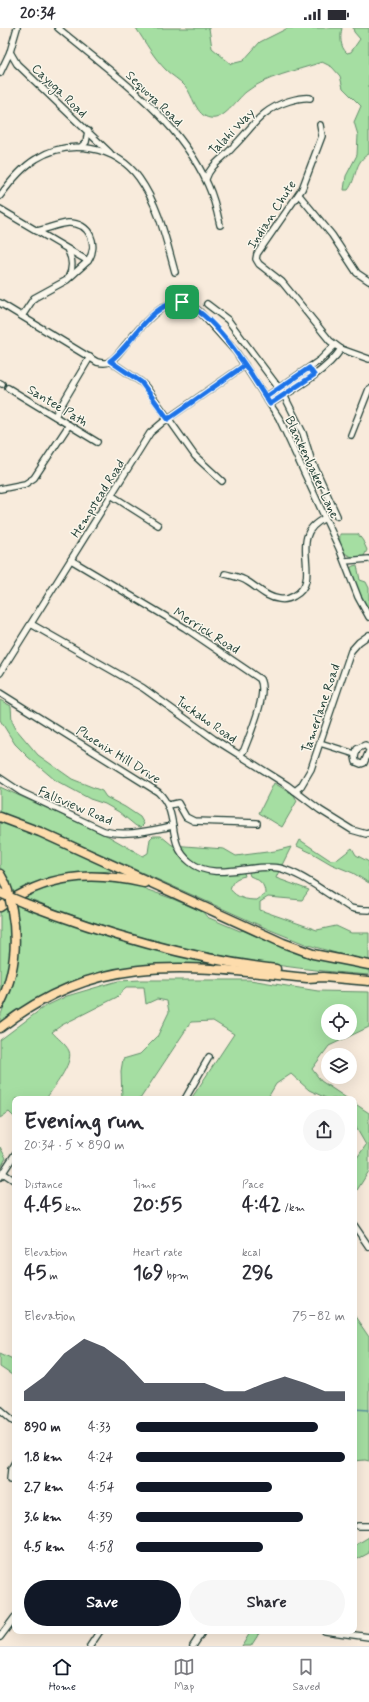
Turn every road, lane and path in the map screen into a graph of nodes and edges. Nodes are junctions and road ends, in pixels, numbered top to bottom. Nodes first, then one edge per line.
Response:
1 (17, 28) edge
2 (58, 28) edge
3 (10, 52) junction
4 (17, 64) junction
5 (3, 67) junction
6 (0, 73) edge
7 (310, 98) dead end
8 (320, 125) dead end
9 (88, 131) junction
10 (81, 147) junction
11 (112, 154) junction
12 (199, 165) junction
13 (214, 165) junction
14 (206, 179) junction
15 (299, 195) junction
16 (0, 196) edge
17 (0, 209) edge
18 (220, 225) dead end
19 (55, 226) junction
20 (37, 231) junction
21 (51, 240) junction
22 (68, 250) junction
23 (88, 261) junction
24 (176, 272) dead end
25 (67, 280) junction
26 (369, 281) edge
27 (0, 303) edge
28 (207, 304) dead end
29 (22, 316) junction
30 (335, 345) junction
31 (341, 348) junction
32 (90, 357) junction
33 (369, 360) edge
34 (110, 361) junction
35 (245, 365) junction
36 (309, 368) junction
37 (314, 375) junction
38 (8, 388) dead end
39 (279, 388) junction
40 (369, 389) edge
41 (284, 395) junction
42 (266, 397) junction
43 (270, 404) junction
44 (55, 416) junction
45 (168, 419) junction
46 (69, 425) junction
47 (351, 435) dead end
48 (97, 442) dead end
49 (222, 481) dead end
50 (0, 489) edge
51 (111, 495) junction
52 (337, 516) dead end
53 (325, 518) junction
54 (158, 525) dead end
55 (369, 559) edge
56 (71, 560) junction
57 (345, 561) junction
58 (225, 574) dead end
59 (369, 618) edge
60 (31, 624) junction
61 (369, 635) edge
62 (0, 673) edge
63 (0, 693) edge
64 (320, 743) junction
65 (369, 750) edge
66 (355, 754) junction
67 (240, 755) junction
68 (0, 778) edge
69 (295, 791) junction
70 (168, 805) junction
71 (0, 817) edge
72 (257, 823) dead end
73 (173, 826) junction
74 (369, 833) edge
75 (0, 874) edge
76 (153, 885) junction
77 (0, 893) edge
78 (0, 907) edge
79 (369, 910) edge
80 (369, 965) edge
81 (323, 977) junction
82 (369, 981) edge
83 (0, 1004) edge
84 (0, 1028) edge
85 (210, 1057) dead end
86 (187, 1096) edge
87 (12, 1158) edge
88 (1, 1175) edge
89 (12, 1180) edge
90 (357, 1229) edge
91 (369, 1247) edge
92 (0, 1410) edge
93 (12, 1420) edge
94 (12, 1467) edge
95 (10, 1480) dead end
96 (358, 1526) dead end
97 (369, 1526) edge
98 (12, 1621) edge
99 (98, 1634) edge
100 (199, 1634) edge
101 (347, 1634) edge
102 (0, 1637) edge
103 (369, 1637) edge
104 (90, 1646) edge
105 (193, 1646) edge

1 - 3 street
2 - 12 street, Sequoya Road
3 - 4 street, Cayuga Road
3 - 5 street
4 - 5 street, Cayuga Road
4 - 9 street, Cayuga Road
5 - 6 street
7 - 13 street, Talahi Way
8 - 15 street, Indian Chute
9 - 10 street, Cayuga Road
9 - 11 street, Cayuga Road
10 - 11 street
10 - 16 street
11 - 24 street, Cayuga Road
12 - 13 street, Talahi Way
12 - 14 street, Sequoya Road
13 - 14 street, Talahi Way
14 - 18 street, Sequoya Road
15 - 26 street
15 - 30 street, Indian Chute
17 - 20 street
19 - 20 street
19 - 21 street
19 - 23 street
20 - 21 street
21 - 22 street
22 - 23 street
22 - 25 street
23 - 25 street
25 - 29 street
27 - 29 street
28 - 39 street
29 - 32 street
30 - 31 street, Indian Chute
30 - 36 street
31 - 33 street, Indian Chute
31 - 37 street
32 - 34 street
32 - 44 street
34 - 35 street, Blankenbaker Lane
34 - 45 street
35 - 42 street, Blankenbaker Lane
35 - 45 street, Hempstead Road
36 - 37 street
36 - 39 street
37 - 41 street
38 - 44 street, Santee Path
39 - 41 street
39 - 42 street
40 - 47 street
41 - 43 street
41 - 52 street
42 - 43 street, Blankenbaker Lane
43 - 53 street, Blankenbaker Lane
44 - 46 street, Santee Path
45 - 49 street
45 - 51 street, Hempstead Road
46 - 48 street, Santee Path
46 - 50 street
51 - 54 street
51 - 56 street, Hempstead Road
53 - 57 street, Blankenbaker Lane
53 - 58 street
55 - 57 street
56 - 60 street, Hempstead Road
56 - 67 street, Merrick Road
57 - 59 street, Blankenbaker Lane
60 - 62 street, Hempstead Road
60 - 67 street, Tuckaho Road
61 - 64 street, Tamerlane Road
63 - 70 street, Phoenix Hill Drive
64 - 66 street
64 - 69 street, Tamerlane Road
65 - 66 street
65 - 66 street
67 - 69 street, Tuckaho Road
68 - 73 street, Fallsview Road
69 - 74 street, Tuckaho Road
70 - 72 street
70 - 73 street, Phoenix Hill Drive
71 - 76 highway
73 - 79 street, Phoenix Hill Drive
75 - 83 highway, bridge
76 - 78 highway
76 - 80 highway
77 - 81 highway, bridge
81 - 82 highway
81 - 84 highway
85 - 86 street
87 - 88 street
88 - 89 street
90 - 91 street
92 - 93 street
94 - 95 street
96 - 97 street
98 - 102 street
99 - 104 street
100 - 105 street
101 - 103 street

